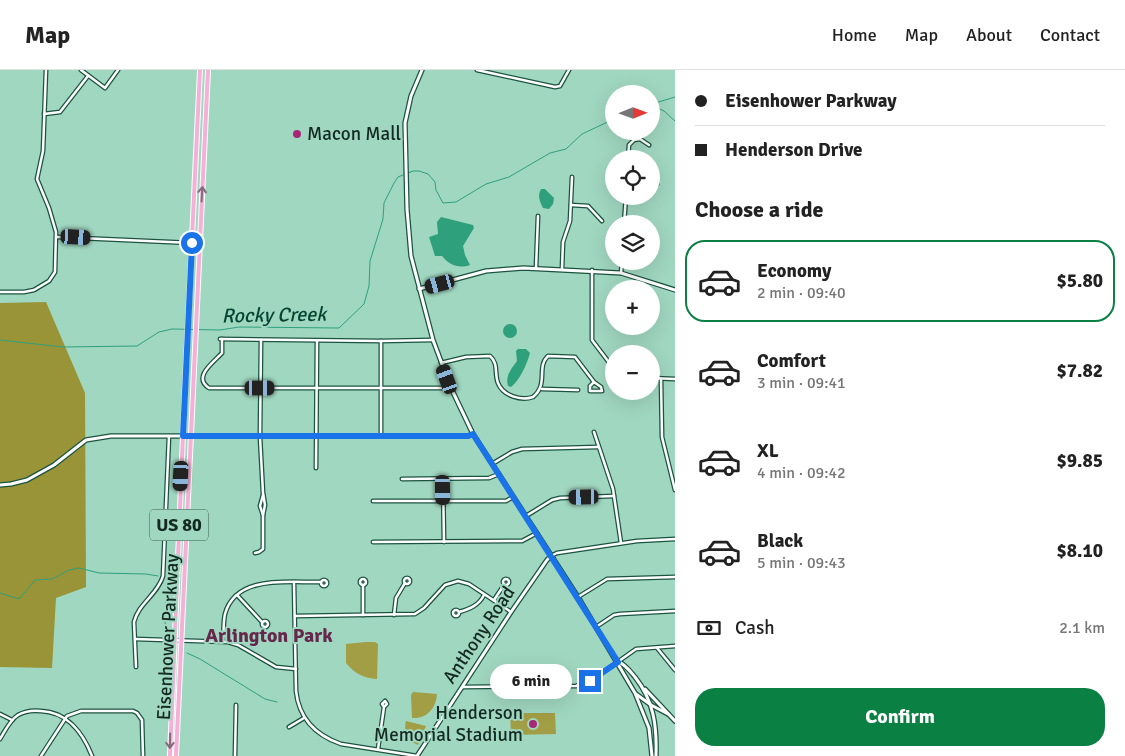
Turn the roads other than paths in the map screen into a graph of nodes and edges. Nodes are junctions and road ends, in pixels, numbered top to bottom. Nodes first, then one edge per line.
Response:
1 (46, 70) edge
2 (81, 70) edge
3 (118, 70) edge
4 (200, 70) edge
5 (208, 70) edge
6 (422, 70) edge
7 (477, 70) edge
8 (569, 70) edge
9 (88, 76) junction
10 (44, 114) junction
11 (649, 145) dead end
12 (629, 150) edge
13 (572, 177) dead end
14 (571, 205) junction
15 (538, 216) dead end
16 (602, 221) dead end
17 (57, 237) junction
18 (192, 243) junction
19 (536, 268) junction
20 (562, 269) junction
21 (592, 270) junction
22 (621, 270) edge
23 (621, 273) junction
24 (420, 289) junction
25 (675, 290) edge
26 (0, 292) edge
27 (261, 340) junction
28 (317, 340) junction
29 (433, 340) junction
30 (381, 341) junction
31 (605, 357) edge
32 (441, 363) junction
33 (661, 379) joint
34 (675, 379) edge
35 (594, 382) junction
36 (260, 388) junction
37 (317, 388) junction
38 (451, 388) junction
39 (381, 389) junction
40 (542, 389) junction
41 (578, 390) dead end
42 (594, 432) dead end
43 (473, 434) junction
44 (168, 436) junction
45 (183, 436) junction
46 (191, 436) junction
47 (317, 436) junction
48 (381, 436) junction
49 (260, 437) junction
50 (598, 447) junction
51 (492, 464) junction
52 (316, 468) dead end
53 (498, 474) junction
54 (443, 478) junction
55 (402, 479) dead end
56 (0, 485) edge
57 (675, 490) edge
58 (614, 496) junction
59 (513, 497) junction
60 (373, 501) dead end
61 (443, 501) junction
62 (526, 516) junction
63 (536, 533) junction
64 (675, 539) edge
65 (373, 542) dead end
66 (444, 542) junction
67 (621, 543) junction
68 (254, 553) dead end
69 (551, 556) junction
70 (675, 576) edge
71 (321, 582) dead end
72 (294, 583) junction
73 (405, 583) dead end
74 (363, 585) dead end
75 (504, 585) dead end
76 (237, 595) junction
77 (484, 595) junction
78 (578, 598) junction
79 (494, 600) junction
80 (675, 611) edge
81 (459, 612) dead end
82 (511, 612) junction
83 (363, 615) junction
84 (394, 615) junction
85 (295, 616) junction
86 (262, 622) dead end
87 (596, 627) junction
88 (135, 639) junction
89 (174, 640) junction
90 (182, 640) junction
91 (223, 641) junction
92 (675, 646) edge
93 (657, 647) junction
94 (618, 662) junction
95 (136, 667) dead end
96 (296, 669) junction
97 (675, 670) edge
98 (462, 687) junction
99 (644, 688) junction
100 (635, 693) junction
101 (236, 705) dead end
102 (651, 705) junction
103 (384, 707) dead end
104 (0, 714) edge
105 (668, 714) junction
106 (304, 718) junction
107 (66, 719) junction
108 (12, 720) junction
109 (675, 721) edge
110 (289, 727) dead end
111 (0, 740) edge
112 (378, 749) junction
113 (41, 756) edge
114 (92, 756) edge
115 (143, 756) edge
116 (170, 756) edge
117 (176, 756) edge
118 (235, 756) edge
119 (417, 756) edge
120 (652, 756) edge
121 (656, 756) edge

1 - 10 street
2 - 9 street
3 - 9 street
4 - 18 main road, Eisenhower Parkway / US 80
46 -> 5 main road, Eisenhower Parkway / US 80
6 - 24 street
7 - 8 street
9 - 10 street
10 - 17 street
11 - 12 street
13 - 14 street
14 - 16 street
14 - 20 street
15 - 19 street
17 - 18 street
17 - 26 street
18 - 45 main road, Eisenhower Parkway / US 80
19 - 20 street
19 - 24 street
20 - 21 street
21 - 23 street
21 - 31 street
22 - 23 street
23 - 25 street
24 - 29 street
27 - 28 street
27 - 36 street
27 - 36 street
28 - 30 street
28 - 37 street
29 - 30 street
29 - 32 street
30 - 39 street
32 - 38 street
32 - 40 street
33 - 34 street
33 - 57 street
35 - 35 street
35 - 40 street
36 - 37 street
36 - 49 street
37 - 39 street
37 - 47 street
38 - 39 street
38 - 43 street
39 - 48 street
40 - 41 street
42 - 50 street
43 - 48 street
43 - 51 street
44 - 45 street
44 - 56 street
44 - 88 street
45 - 46 street
45 - 89 main road, Eisenhower Parkway / US 80
46 - 49 street
46 - 90 main road, Eisenhower Parkway / US 80
47 - 48 street
47 - 49 street
47 - 52 street
49 - 68 street
50 - 51 street
50 - 58 street
51 - 53 street
53 - 54 street
53 - 59 street
54 - 55 street
54 - 61 street
58 - 62 street
58 - 67 street
59 - 61 street
59 - 62 street
60 - 61 street
61 - 66 street
62 - 63 street
63 - 66 street
63 - 69 street
64 - 67 street
65 - 66 street
67 - 69 street
69 - 78 street
69 - 82 street, Anthony Road
70 - 78 street
71 - 72 street
72 - 76 street
72 - 85 street
73 - 84 street
74 - 83 street
75 - 79 street
76 - 86 street
76 - 91 street
77 - 79 street
77 - 81 street
77 - 84 street
78 - 87 street
79 - 82 street
80 - 87 street
82 - 98 street, Anthony Road
83 - 84 street
83 - 85 street
85 - 96 street
87 - 94 street
88 - 89 street
88 - 95 street
89 - 90 street
89 -> 116 main road, Eisenhower Parkway / US 80
90 - 91 street
90 - 117 main road, Eisenhower Parkway / US 80
91 - 96 street
92 - 93 street
93 - 94 street
93 - 97 street
94 - 98 street
94 - 99 street
94 - 100 street
96 - 106 street
98 - 119 street, Anthony Road
99 - 102 street
99 - 105 street
100 - 102 street
100 - 120 street
101 - 118 street
102 - 105 street
102 - 121 street
103 - 112 street
104 - 108 street
105 - 109 street
106 - 110 street
106 - 112 street
107 - 108 street
107 - 113 street
107 - 114 street
107 - 115 street
108 - 111 street
112 - 119 street

